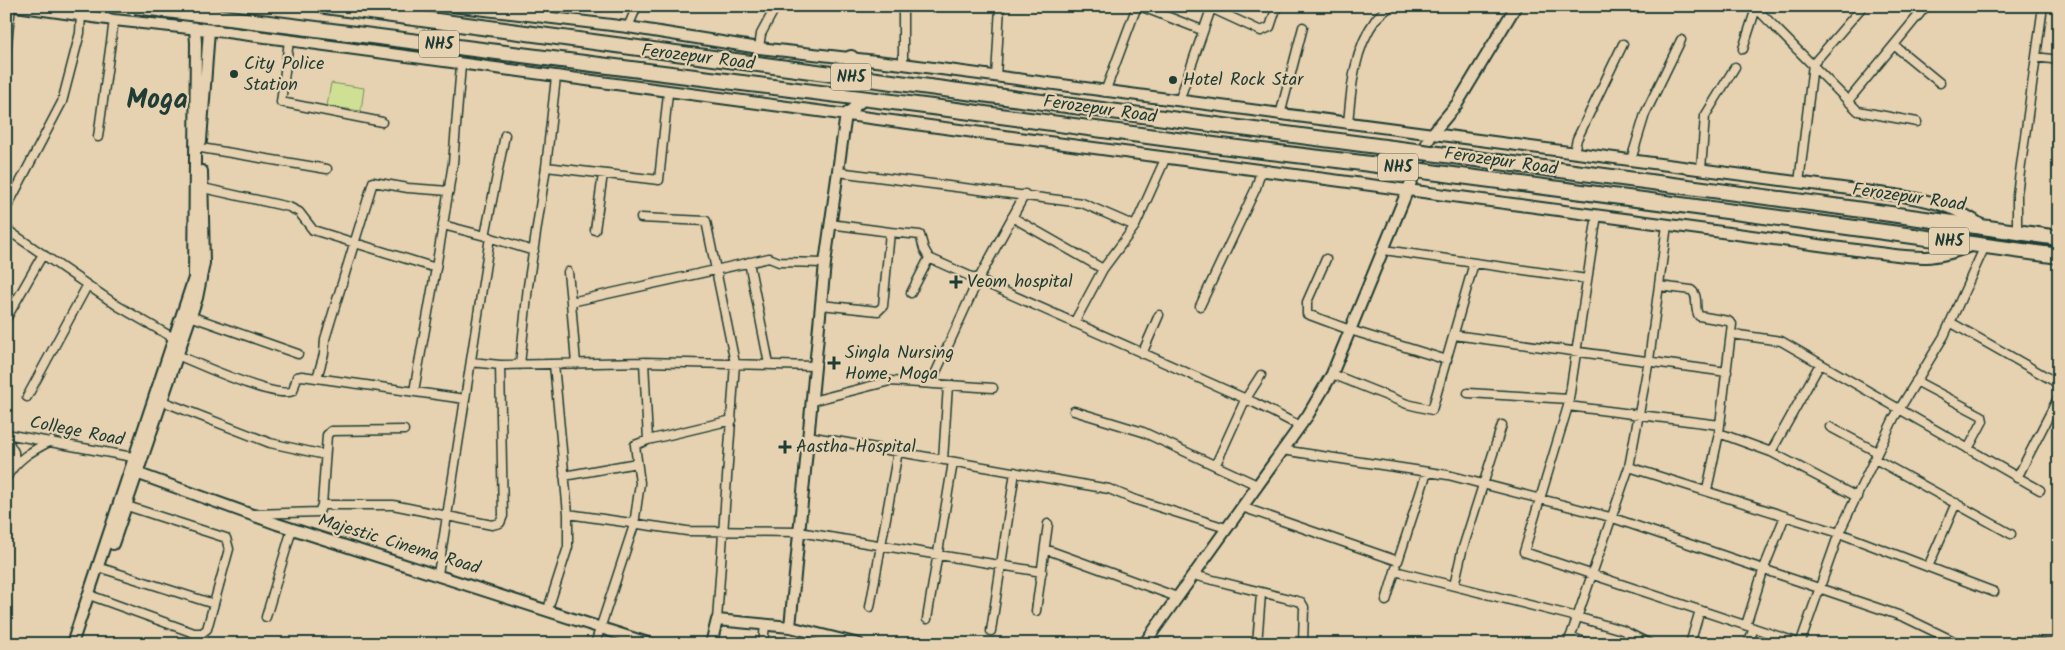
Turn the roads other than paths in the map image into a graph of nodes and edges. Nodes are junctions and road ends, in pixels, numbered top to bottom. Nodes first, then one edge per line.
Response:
1 (11, 6) edge
2 (16, 6) edge
3 (136, 6) edge
4 (174, 6) edge
5 (196, 6) edge
6 (326, 6) edge
7 (452, 6) edge
8 (636, 6) edge
9 (776, 6) edge
10 (902, 6) edge
11 (1000, 6) edge
12 (1139, 6) edge
13 (1277, 6) edge
14 (1391, 6) edge
15 (1516, 6) edge
16 (1926, 6) edge
17 (2044, 6) edge
18 (467, 7) edge
19 (1212, 7) edge
20 (1755, 7) edge
21 (1862, 7) edge
22 (81, 14) junction
23 (114, 20) junction
24 (628, 27) junction
25 (1303, 27) dead end
26 (194, 28) junction
27 (209, 30) junction
28 (1202, 30) junction
29 (1681, 40) dead end
30 (289, 41) junction
31 (1623, 44) dead end
32 (1895, 46) junction
33 (759, 48) junction
34 (1743, 49) dead end
35 (6, 53) edge
36 (2036, 57) junction
37 (851, 58) junction
38 (2059, 60) edge
39 (902, 64) junction
40 (1813, 64) junction
41 (461, 65) junction
42 (1735, 67) dead end
43 (556, 77) junction
44 (849, 77) junction
45 (996, 77) junction
46 (1940, 83) dead end
47 (1105, 92) junction
48 (668, 93) junction
49 (863, 100) junction
50 (1179, 101) junction
51 (1848, 101) junction
52 (846, 114) junction
53 (1280, 115) junction
54 (382, 122) dead end
55 (1917, 122) dead end
56 (1348, 124) junction
57 (1432, 134) junction
58 (505, 135) dead end
59 (98, 137) dead end
60 (198, 147) junction
61 (1574, 152) junction
62 (1166, 157) junction
63 (1631, 160) junction
64 (546, 167) junction
65 (1701, 169) junction
66 (327, 170) dead end
67 (1261, 171) junction
68 (838, 172) junction
69 (604, 174) junction
70 (1798, 183) junction
71 (203, 188) junction
72 (1410, 190) junction
73 (448, 191) junction
74 (1025, 194) junction
75 (6, 209) edge
76 (1597, 215) junction
77 (641, 218) dead end
78 (1012, 218) junction
79 (830, 224) junction
80 (443, 225) junction
81 (1667, 225) junction
82 (1135, 226) junction
83 (1985, 228) junction
84 (6, 229) edge
85 (595, 230) dead end
86 (890, 232) junction
87 (2017, 232) junction
88 (487, 236) junction
89 (2059, 238) edge
90 (354, 243) junction
91 (1980, 245) junction
92 (1384, 250) junction
93 (534, 251) junction
94 (42, 254) junction
95 (2059, 256) edge
96 (929, 258) junction
97 (1326, 259) dead end
98 (749, 262) junction
99 (825, 263) junction
100 (1474, 263) junction
101 (436, 268) junction
102 (716, 269) junction
103 (1103, 269) junction
104 (568, 272) dead end
105 (1588, 279) junction
106 (978, 280) junction
107 (87, 286) junction
108 (1659, 286) junction
109 (911, 293) dead end
110 (571, 302) junction
111 (821, 306) junction
112 (1200, 306) dead end
113 (1158, 315) dead end
114 (190, 316) junction
115 (6, 319) edge
116 (1950, 322) junction
117 (1074, 323) junction
118 (1350, 330) junction
119 (1732, 334) junction
120 (1454, 335) junction
121 (178, 340) junction
122 (1577, 351) junction
123 (298, 354) dead end
124 (1142, 354) junction
125 (177, 355) junction
126 (1447, 360) junction
127 (1649, 360) junction
128 (471, 362) junction
129 (644, 362) junction
130 (735, 363) junction
131 (554, 364) junction
132 (576, 364) junction
133 (769, 364) junction
134 (1820, 364) junction
135 (500, 365) junction
136 (520, 365) junction
137 (815, 366) junction
138 (1727, 372) junction
139 (1332, 374) junction
140 (1261, 375) dead end
141 (317, 378) junction
142 (1916, 381) junction
143 (931, 383) junction
144 (2059, 384) edge
145 (948, 385) junction
146 (993, 388) dead end
147 (414, 391) junction
148 (1468, 393) dead end
149 (2059, 396) edge
150 (27, 397) dead end
151 (465, 398) junction
152 (1245, 400) junction
153 (162, 401) junction
154 (812, 401) junction
155 (1568, 403) junction
156 (1899, 410) junction
157 (1074, 411) dead end
158 (1640, 414) junction
159 (732, 420) junction
160 (1502, 425) dead end
161 (1300, 426) junction
162 (1830, 427) dead end
163 (1719, 429) junction
164 (404, 430) dead end
165 (6, 434) edge
166 (808, 436) junction
167 (6, 438) edge
168 (648, 440) junction
169 (51, 441) junction
170 (1968, 449) junction
171 (1282, 450) junction
172 (898, 451) junction
173 (1771, 452) junction
174 (324, 455) junction
175 (1876, 455) junction
176 (139, 458) junction
177 (943, 460) junction
178 (953, 462) junction
179 (637, 463) junction
180 (1216, 464) junction
181 (15, 465) junction
182 (1629, 467) junction
183 (1015, 472) junction
184 (1427, 472) junction
185 (139, 474) junction
186 (564, 476) junction
187 (2017, 478) junction
188 (6, 479) edge
189 (1484, 484) junction
190 (1258, 485) junction
191 (1707, 490) junction
192 (2040, 490) dead end
193 (1857, 496) junction
194 (1541, 499) junction
195 (1956, 504) junction
196 (322, 505) junction
197 (127, 506) junction
198 (1242, 507) junction
199 (250, 514) junction
200 (568, 514) junction
201 (1785, 516) junction
202 (447, 517) junction
203 (1610, 517) junction
204 (1048, 524) dead end
205 (634, 525) junction
206 (1226, 528) junction
207 (292, 529) junction
208 (723, 532) junction
209 (799, 532) junction
210 (1839, 533) junction
211 (2012, 534) dead end
212 (880, 545) junction
213 (1045, 549) junction
214 (938, 555) junction
215 (1398, 561) junction
216 (1001, 566) junction
217 (1928, 567) junction
218 (1764, 568) junction
219 (104, 569) junction
220 (1395, 571) junction
221 (1042, 572) junction
222 (438, 574) junction
223 (1591, 574) junction
224 (1193, 575) junction
225 (1454, 586) junction
226 (1820, 587) junction
227 (1994, 592) dead end
228 (1261, 594) junction
229 (92, 596) junction
230 (1177, 597) junction
231 (1386, 601) dead end
232 (214, 604) junction
233 (870, 607) dead end
234 (548, 610) junction
235 (1700, 610) junction
236 (1036, 611) dead end
237 (266, 617) dead end
238 (1577, 617) junction
239 (927, 619) dead end
240 (717, 620) junction
241 (765, 624) junction
242 (1750, 626) junction
243 (600, 627) junction
244 (790, 627) junction
245 (991, 631) dead end
246 (1569, 640) edge
247 (2059, 643) edge
248 (72, 644) edge
249 (78, 644) edge
250 (595, 644) edge
251 (651, 644) edge
252 (711, 644) edge
253 (763, 644) edge
254 (859, 644) edge
255 (1144, 644) edge
256 (1257, 644) edge
257 (1303, 644) edge
258 (1590, 644) edge
259 (1650, 644) edge
260 (1690, 644) edge
261 (1748, 644) edge
262 (1801, 644) edge
263 (1960, 644) edge
264 (2032, 644) edge

1 - 35 street
2 - 22 street
3 - 49 highway, Ferozepur Road / NH5, bridge
4 - 26 street
5 - 27 street
6 - 44 highway, Ferozepur Road / NH5
7 - 18 street
8 - 24 street
9 - 33 street
10 - 39 street
11 - 45 street
12 - 28 street
12 - 47 street
13 - 19 street
14 - 56 street
15 - 57 street
16 - 32 street
17 - 36 street
18 - 24 street
19 - 28 street
20 - 34 street
20 - 40 street
21 - 40 street
22 - 23 street
22 - 75 street
23 - 26 street
23 - 59 street
24 - 33 street
25 - 53 street
26 - 27 street
26 - 60 street
27 - 30 street
27 - 60 street
28 - 50 street
29 - 63 street
30 - 41 street
30 - 54 street
31 - 61 street
32 - 46 street
32 - 51 street
33 - 37 street
36 - 38 street
36 - 87 street
37 - 39 street
37 - 44 highway
39 - 45 street
40 - 51 street
40 - 70 street
41 - 43 street
41 - 73 street
42 - 65 street
43 - 48 street
43 - 64 street
44 - 83 highway, Ferozepur Road / NH5, bridge
45 - 47 street
47 - 50 street
48 - 52 street
48 - 69 street
49 - 52 street
49 - 91 highway, Ferozepur Road / NH5, bridge
50 - 53 street
51 - 55 street
52 - 62 street
52 - 68 street
53 - 56 street
56 - 57 street
57 - 61 street
57 - 72 street
58 - 88 street
60 - 66 street
60 - 71 street
60 - 121 street
61 - 63 street
62 - 67 street
62 - 82 street
63 - 65 street
64 - 69 street
64 - 93 street
65 - 70 street
67 - 72 street
67 - 112 street
68 - 74 street
68 - 79 street
69 - 85 street
70 - 83 street
71 - 90 street
71 - 114 street
72 - 76 street
72 - 92 street
73 - 80 street
73 - 90 street
74 - 78 street
74 - 82 street
76 - 81 street
76 - 105 street
77 - 102 street
78 - 103 street
78 - 106 street
79 - 86 street
79 - 99 street
80 - 88 street
80 - 101 street
81 - 91 street
81 - 108 street
82 - 103 street
83 - 87 highway, Ferozepur Road / NH5
84 - 94 street
86 - 96 street
86 - 111 street
87 - 89 highway, Ferozepur Road / NH5
88 - 93 street
88 - 128 street
90 - 101 street
90 - 141 street
91 - 95 highway, Ferozepur Road / NH5
91 - 116 street
92 - 100 street
92 - 118 street
93 - 136 street
94 - 107 street
94 - 115 street
96 - 106 street
96 - 109 street
97 - 118 street
98 - 99 street
98 - 102 street
98 - 133 street
99 - 111 street
100 - 105 street
100 - 120 street
101 - 147 street
102 - 110 street
102 - 130 street
103 - 117 street
104 - 110 street
105 - 122 street
106 - 117 street
106 - 143 street
107 - 121 street
107 - 150 street
108 - 119 street
108 - 127 street
110 - 132 street
111 - 137 street
113 - 124 street
114 - 121 street
114 - 123 street
116 - 142 street
116 - 144 street
117 - 124 street
118 - 126 street
118 - 139 street
119 - 134 street
119 - 138 street
120 - 122 street
120 - 126 street
121 - 125 street
121 - 176 street
122 - 127 street
122 - 155 street
124 - 152 street
125 - 141 street
125 - 153 street
126 - 139 street
127 - 138 street
127 - 158 street
128 - 135 street
128 - 151 street
129 - 130 street
129 - 132 street
129 - 168 street
130 - 133 street
130 - 159 street
131 - 132 street
131 - 136 street
131 - 186 street
133 - 137 street
134 - 156 street
134 - 173 street
135 - 136 street
135 - 202 street
137 - 154 street
138 - 163 street
139 - 161 street
140 - 152 street
141 - 147 street
142 - 156 street
142 - 170 street
143 - 145 street
143 - 154 street
145 - 146 street
145 - 177 street
147 - 151 street
148 - 155 street
149 - 187 street
151 - 202 street
152 - 161 street
152 - 180 street
153 - 174 street
153 - 176 street
154 - 166 street
155 - 158 street
155 - 194 street
156 - 170 street
156 - 175 street
157 - 180 street
158 - 163 street
158 - 182 street
159 - 168 street
159 - 208 street
160 - 189 street
161 - 171 street
162 - 175 street
163 - 173 street
163 - 191 street
164 - 174 street
165 - 169 street, College Road
166 - 172 street
166 - 209 street
167 - 181 street
168 - 179 street
169 - 176 street, College Road
169 - 181 street
170 - 187 street
171 - 184 street
171 - 190 street
172 - 177 street
172 - 212 street
173 - 193 street
174 - 196 street
175 - 193 street
175 - 195 street
176 - 185 street
176 - 248 street
177 - 178 street
178 - 183 street
178 - 214 street
179 - 186 street
179 - 205 street
180 - 190 street
181 - 188 street
182 - 191 street
182 - 203 street
183 - 206 street
183 - 216 street
184 - 189 street
184 - 215 street
185 - 197 street
185 - 199 street, Majestic Cinema Road
186 - 200 street
187 - 192 street
189 - 194 street
189 - 225 street
190 - 198 street
191 - 201 street
193 - 210 street
194 - 203 street
194 - 223 street
195 - 211 street
195 - 217 street
196 - 199 street
196 - 202 street
197 - 219 street
197 - 232 street
198 - 206 street
198 - 215 street
199 - 207 street, Majestic Cinema Road
200 - 205 street
200 - 234 street
201 - 210 street
201 - 218 street
202 - 222 street
203 - 218 street
203 - 223 street
204 - 213 street
205 - 208 street
205 - 243 street
206 - 224 street
207 - 222 street, Majestic Cinema Road
207 - 237 street
208 - 209 street
208 - 240 street
209 - 212 street
209 - 244 street
210 - 217 street
210 - 226 street
212 - 214 street
212 - 233 street
213 - 221 street
213 - 230 street
214 - 216 street
214 - 239 street
215 - 220 street
216 - 221 street
216 - 245 street
217 - 227 street
218 - 226 street
218 - 242 street
219 - 229 street
219 - 232 street
220 - 225 street
220 - 231 street
221 - 236 street
222 - 234 street, Majestic Cinema Road
223 - 235 street
223 - 238 street
224 - 228 street
224 - 230 street
225 - 238 street
226 - 262 street
226 - 263 street
228 - 256 street
228 - 257 street
229 - 232 street
229 - 249 street
230 - 255 street
234 - 243 street, Majestic Cinema Road
235 - 242 street
235 - 260 street
238 - 246 street
238 - 259 street
240 - 241 street
240 - 252 street
241 - 244 street
241 - 253 street
242 - 261 street
242 - 262 street
243 - 250 street
243 - 251 street, Majestic Cinema Road
244 - 254 street
246 - 258 street
247 - 264 street

